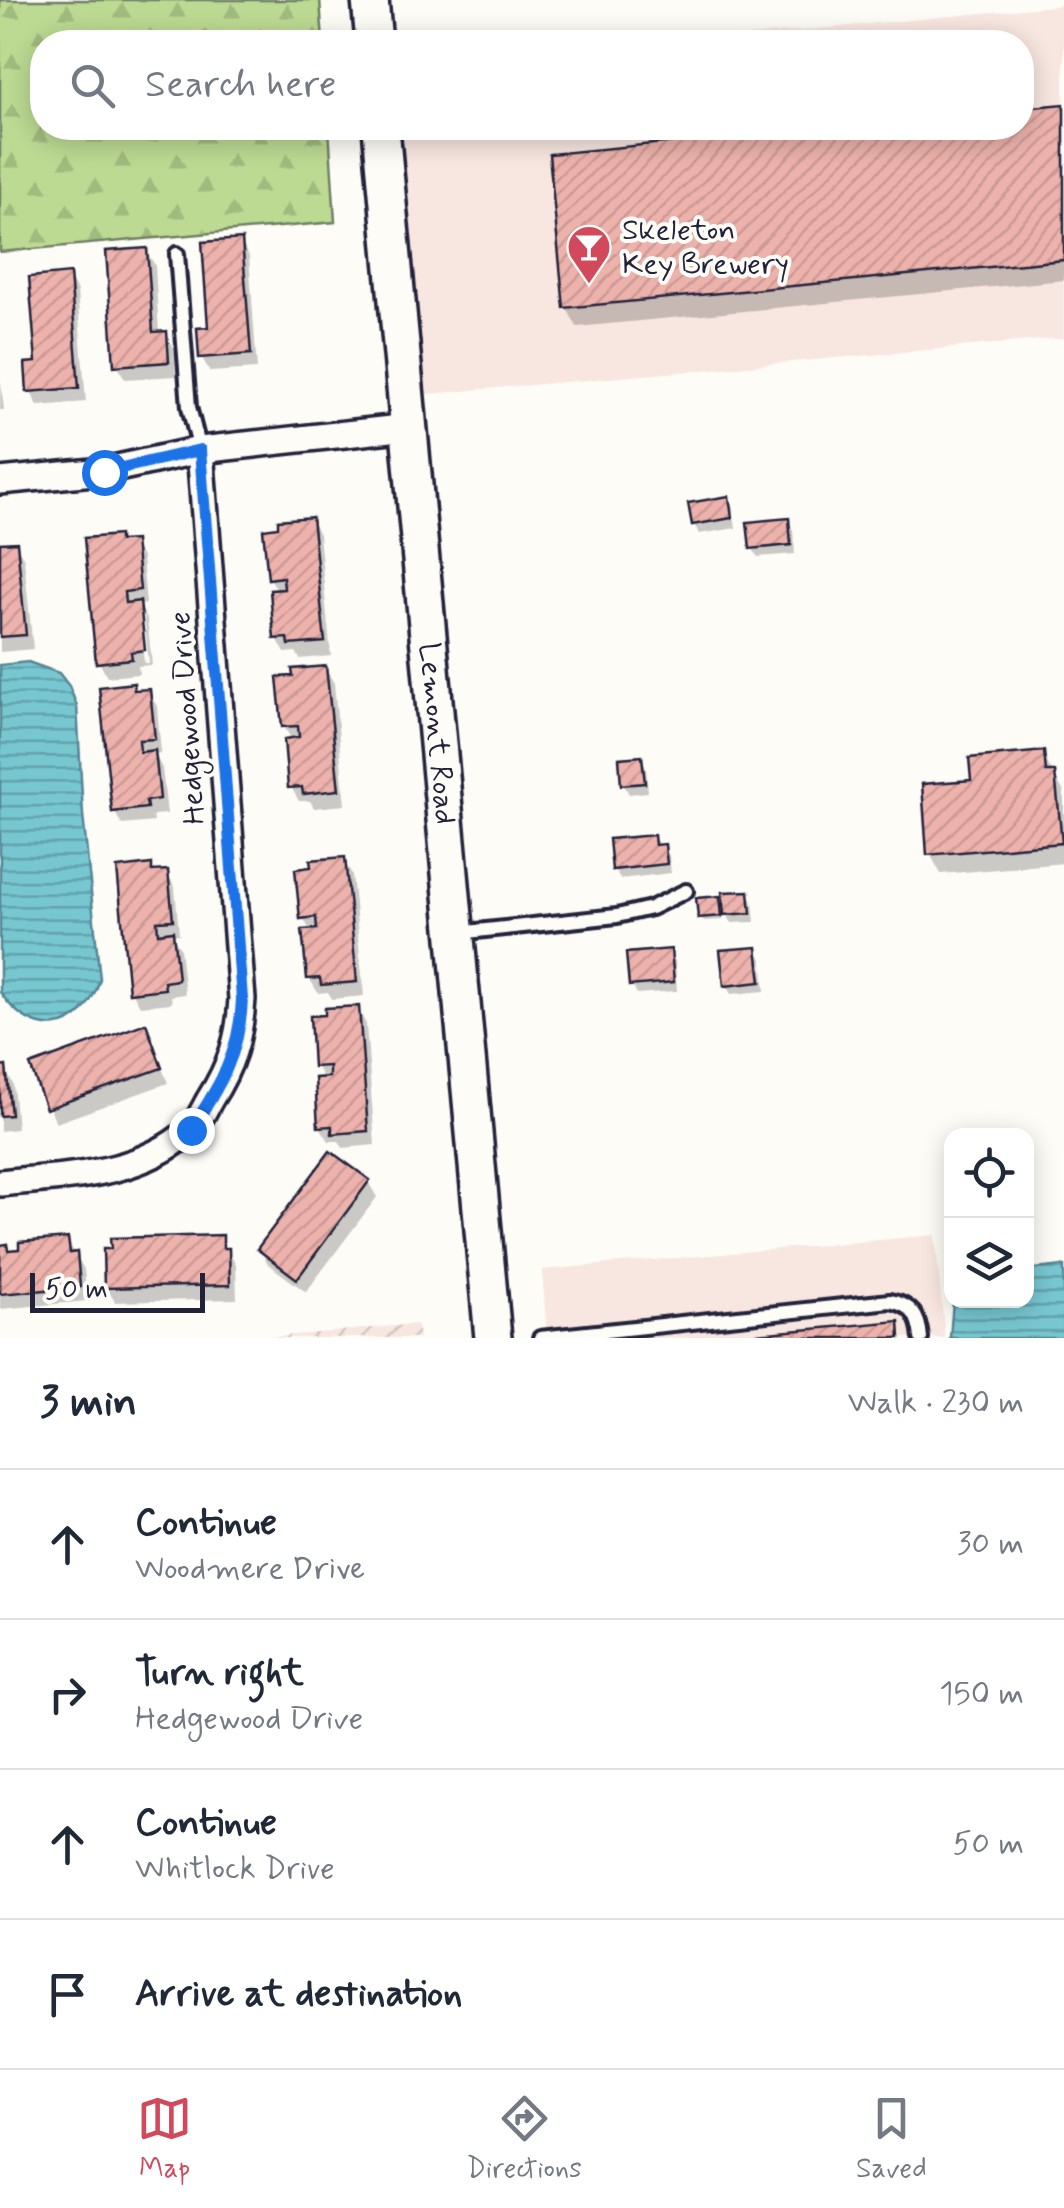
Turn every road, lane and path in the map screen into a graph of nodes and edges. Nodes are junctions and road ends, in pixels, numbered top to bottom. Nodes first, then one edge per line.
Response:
1 (370, 0) edge
2 (373, 30) edge
3 (383, 140) edge
4 (177, 254) dead end
5 (409, 427) junction
6 (200, 450) junction
7 (0, 481) edge
8 (686, 891) dead end
9 (456, 933) junction
10 (0, 1182) edge
11 (616, 1334) edge
12 (493, 1338) edge
13 (540, 1338) edge
14 (921, 1338) edge

1 - 2 main road
3 - 5 main road, Lemont Road
4 - 6 lane
5 - 6 street
5 - 9 main road, Lemont Road
6 - 7 street
6 - 10 street, Hedgewood Drive
8 - 9 lane
9 - 12 main road, Lemont Road
11 - 13 lane
11 - 14 lane

